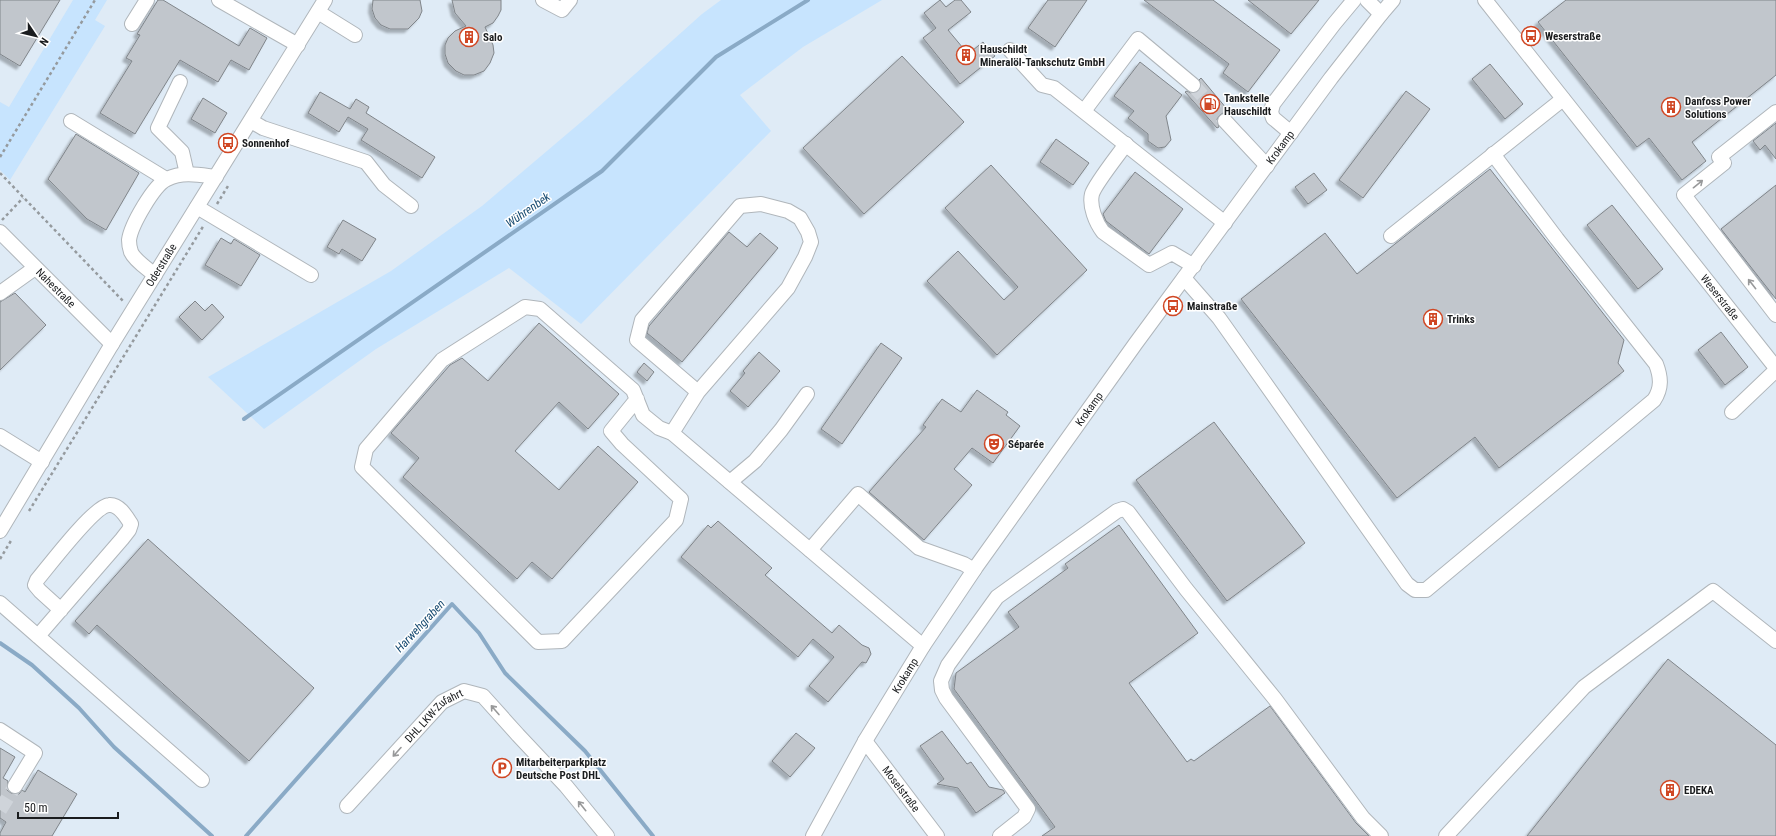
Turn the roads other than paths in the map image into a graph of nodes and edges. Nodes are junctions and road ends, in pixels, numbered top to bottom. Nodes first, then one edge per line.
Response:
1 (148, 0) edge
2 (219, 0) edge
3 (543, 0) edge
4 (570, 0) edge
5 (1354, 0) edge
6 (1367, 0) edge
7 (1393, 0) edge
8 (1485, 0) edge
9 (321, 6) edge
10 (1381, 14) junction
11 (132, 24) dead end
12 (355, 35) dead end
13 (298, 44) junction
14 (1010, 50) dead end
15 (180, 82) dead end
16 (1193, 85) tunnel mouth
17 (1564, 99) junction
18 (1084, 111) junction
19 (1776, 112) edge
20 (71, 121) dead end
21 (250, 121) junction
22 (1225, 121) tunnel mouth
23 (1291, 133) junction
24 (1126, 144) junction
25 (1493, 154) junction
26 (1267, 166) junction
27 (187, 174) junction
28 (216, 177) junction
29 (166, 179) junction
30 (411, 206) dead end
31 (197, 207) junction
32 (1225, 223) junction
33 (0, 232) edge
34 (1391, 236) dead end
35 (1194, 266) junction
36 (35, 268) junction
37 (155, 275) junction
38 (311, 275) dead end
39 (1184, 278) junction
40 (0, 294) edge
41 (1776, 315) edge
42 (112, 344) junction
43 (1776, 369) edge
44 (698, 392) junction
45 (807, 394) dead end
46 (637, 399) junction
47 (1732, 412) dead end
48 (666, 431) junction
49 (0, 436) edge
50 (42, 462) junction
51 (730, 482) junction
52 (0, 531) edge
53 (810, 550) junction
54 (974, 570) junction
55 (0, 603) edge
56 (61, 610) junction
57 (38, 636) junction
58 (1776, 641) edge
59 (923, 646) junction
60 (0, 730) edge
61 (865, 741) junction
62 (202, 780) dead end
63 (15, 786) tunnel mouth
64 (347, 806) dead end
65 (607, 836) edge
66 (813, 836) edge
67 (937, 836) edge
68 (1000, 836) edge
69 (1381, 836) edge
70 (1446, 836) edge

1 - 11 street
2 - 13 street
3 - 4 street
5 - 23 street
6 - 10 street
7 - 10 street, Krokamp
8 - 17 street, Weserstraße
9 - 12 street
9 - 13 street, Oderstraße
10 - 23 street, Krokamp
13 - 21 street, Oderstraße
14 - 18 street
15 - 27 street
16 - 18 street
17 - 25 street
17 - 43 street, Weserstraße
18 - 24 street
41 -> 19 street
20 - 29 street
21 - 28 street, Oderstraße
21 - 30 street
22 - 26 street
23 - 26 street, Krokamp
24 - 32 street
24 - 35 street
25 - 34 street
25 - 39 street
26 - 32 street, Krokamp
27 - 28 street
27 - 29 street
28 - 31 street, Oderstraße
29 - 37 street
31 - 37 street, Oderstraße
31 - 38 street
32 - 35 street, Krokamp
33 - 36 street, Nahestraße
35 - 39 street, Krokamp
36 - 40 street
36 - 42 street, Nahestraße
37 - 42 street, Oderstraße
39 - 54 street, Krokamp
42 - 50 street, Oderstraße
43 - 47 street
44 - 44 street
44 - 48 street
45 - 51 street
46 - 46 street
46 - 48 street
48 - 51 street
49 - 50 street
50 - 52 street, Oderstraße
51 - 53 street
53 - 54 street
53 - 59 street
54 - 59 street, Krokamp
55 - 57 street
56 - 56 street
56 - 57 street
57 - 62 street
58 - 70 street
59 - 61 street, Krokamp
60 - 63 street
61 - 66 street, Krokamp
61 - 67 street, Moselstraße
65 -> 64 street, DHL LKW-Zufahrt
68 - 69 street

